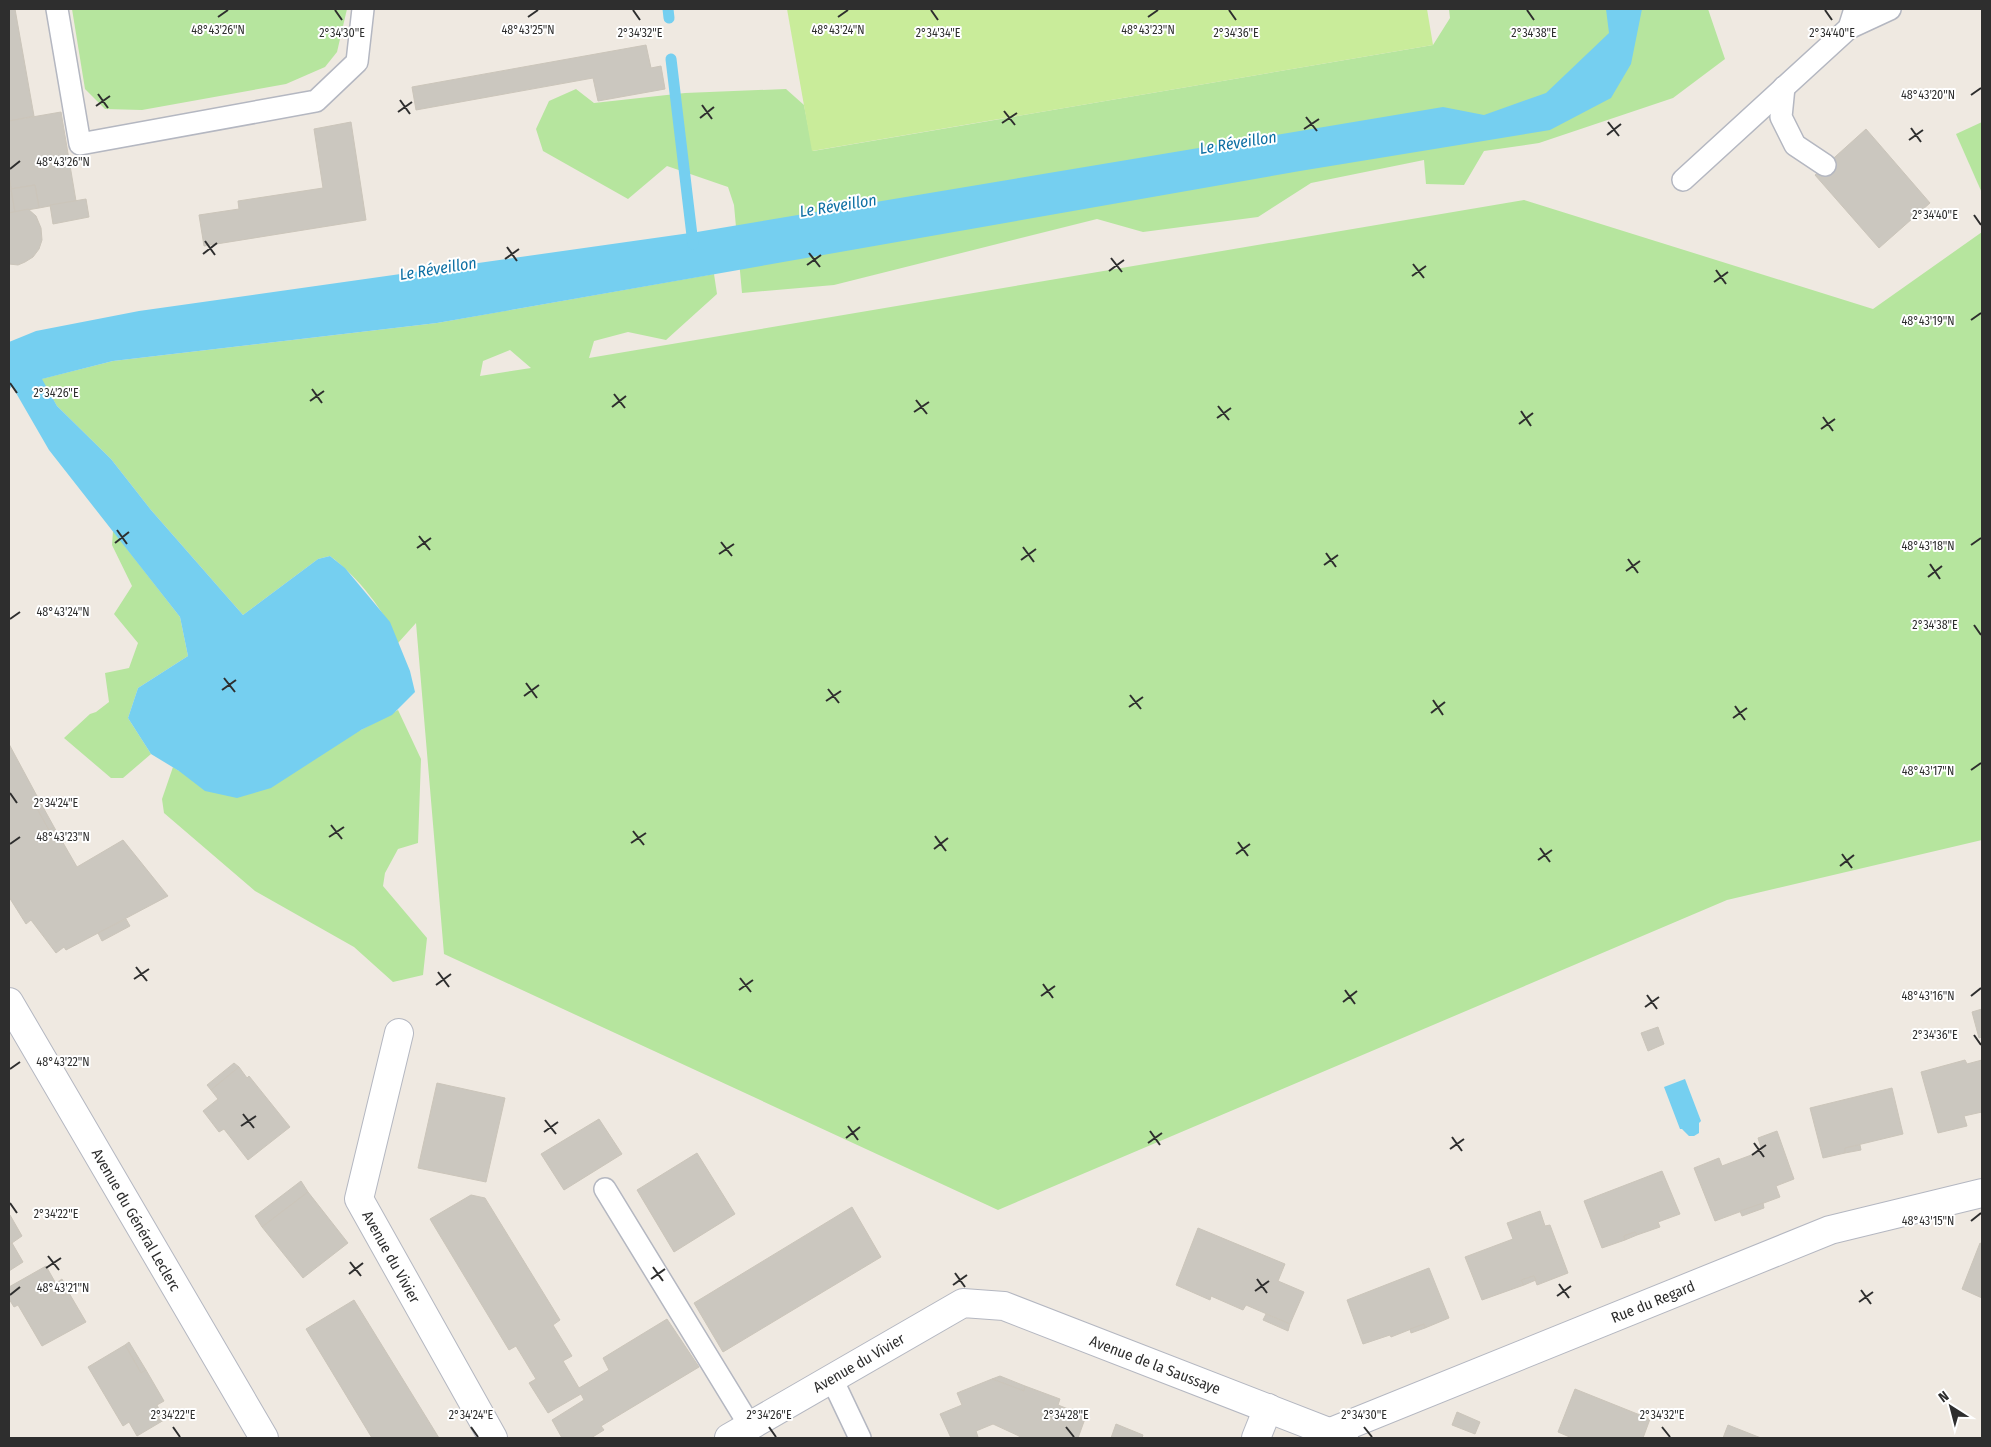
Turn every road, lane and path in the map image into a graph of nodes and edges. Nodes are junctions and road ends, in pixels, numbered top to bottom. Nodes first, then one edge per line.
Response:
1 (57, 9) edge
2 (363, 9) edge
3 (1890, 9) edge
4 (1852, 18) edge
5 (1784, 87) junction
6 (1825, 165) dead end
7 (1683, 180) dead end
8 (9, 1002) edge
9 (399, 1033) dead end
10 (605, 1189) dead end
11 (1982, 1193) edge
12 (963, 1303) joint
13 (832, 1379) junction
14 (1268, 1408) junction
15 (740, 1432) edge
16 (1338, 1435) edge
17 (264, 1438) edge
18 (493, 1438) edge
19 (860, 1438) edge
20 (1256, 1438) edge

1 - 2 lane
3 - 4 lane
4 - 5 lane
5 - 6 lane
5 - 7 lane
8 - 17 street, Avenue du Général Leclerc
9 - 18 street, Avenue du Vivier
10 - 15 lane
11 - 16 street, Rue du Regard
12 - 13 street, Avenue du Vivier
12 - 14 street, Avenue de la Saussaye
13 - 15 street, Avenue du Vivier
13 - 19 lane
14 - 16 street, Avenue de la Saussaye
14 - 20 street

